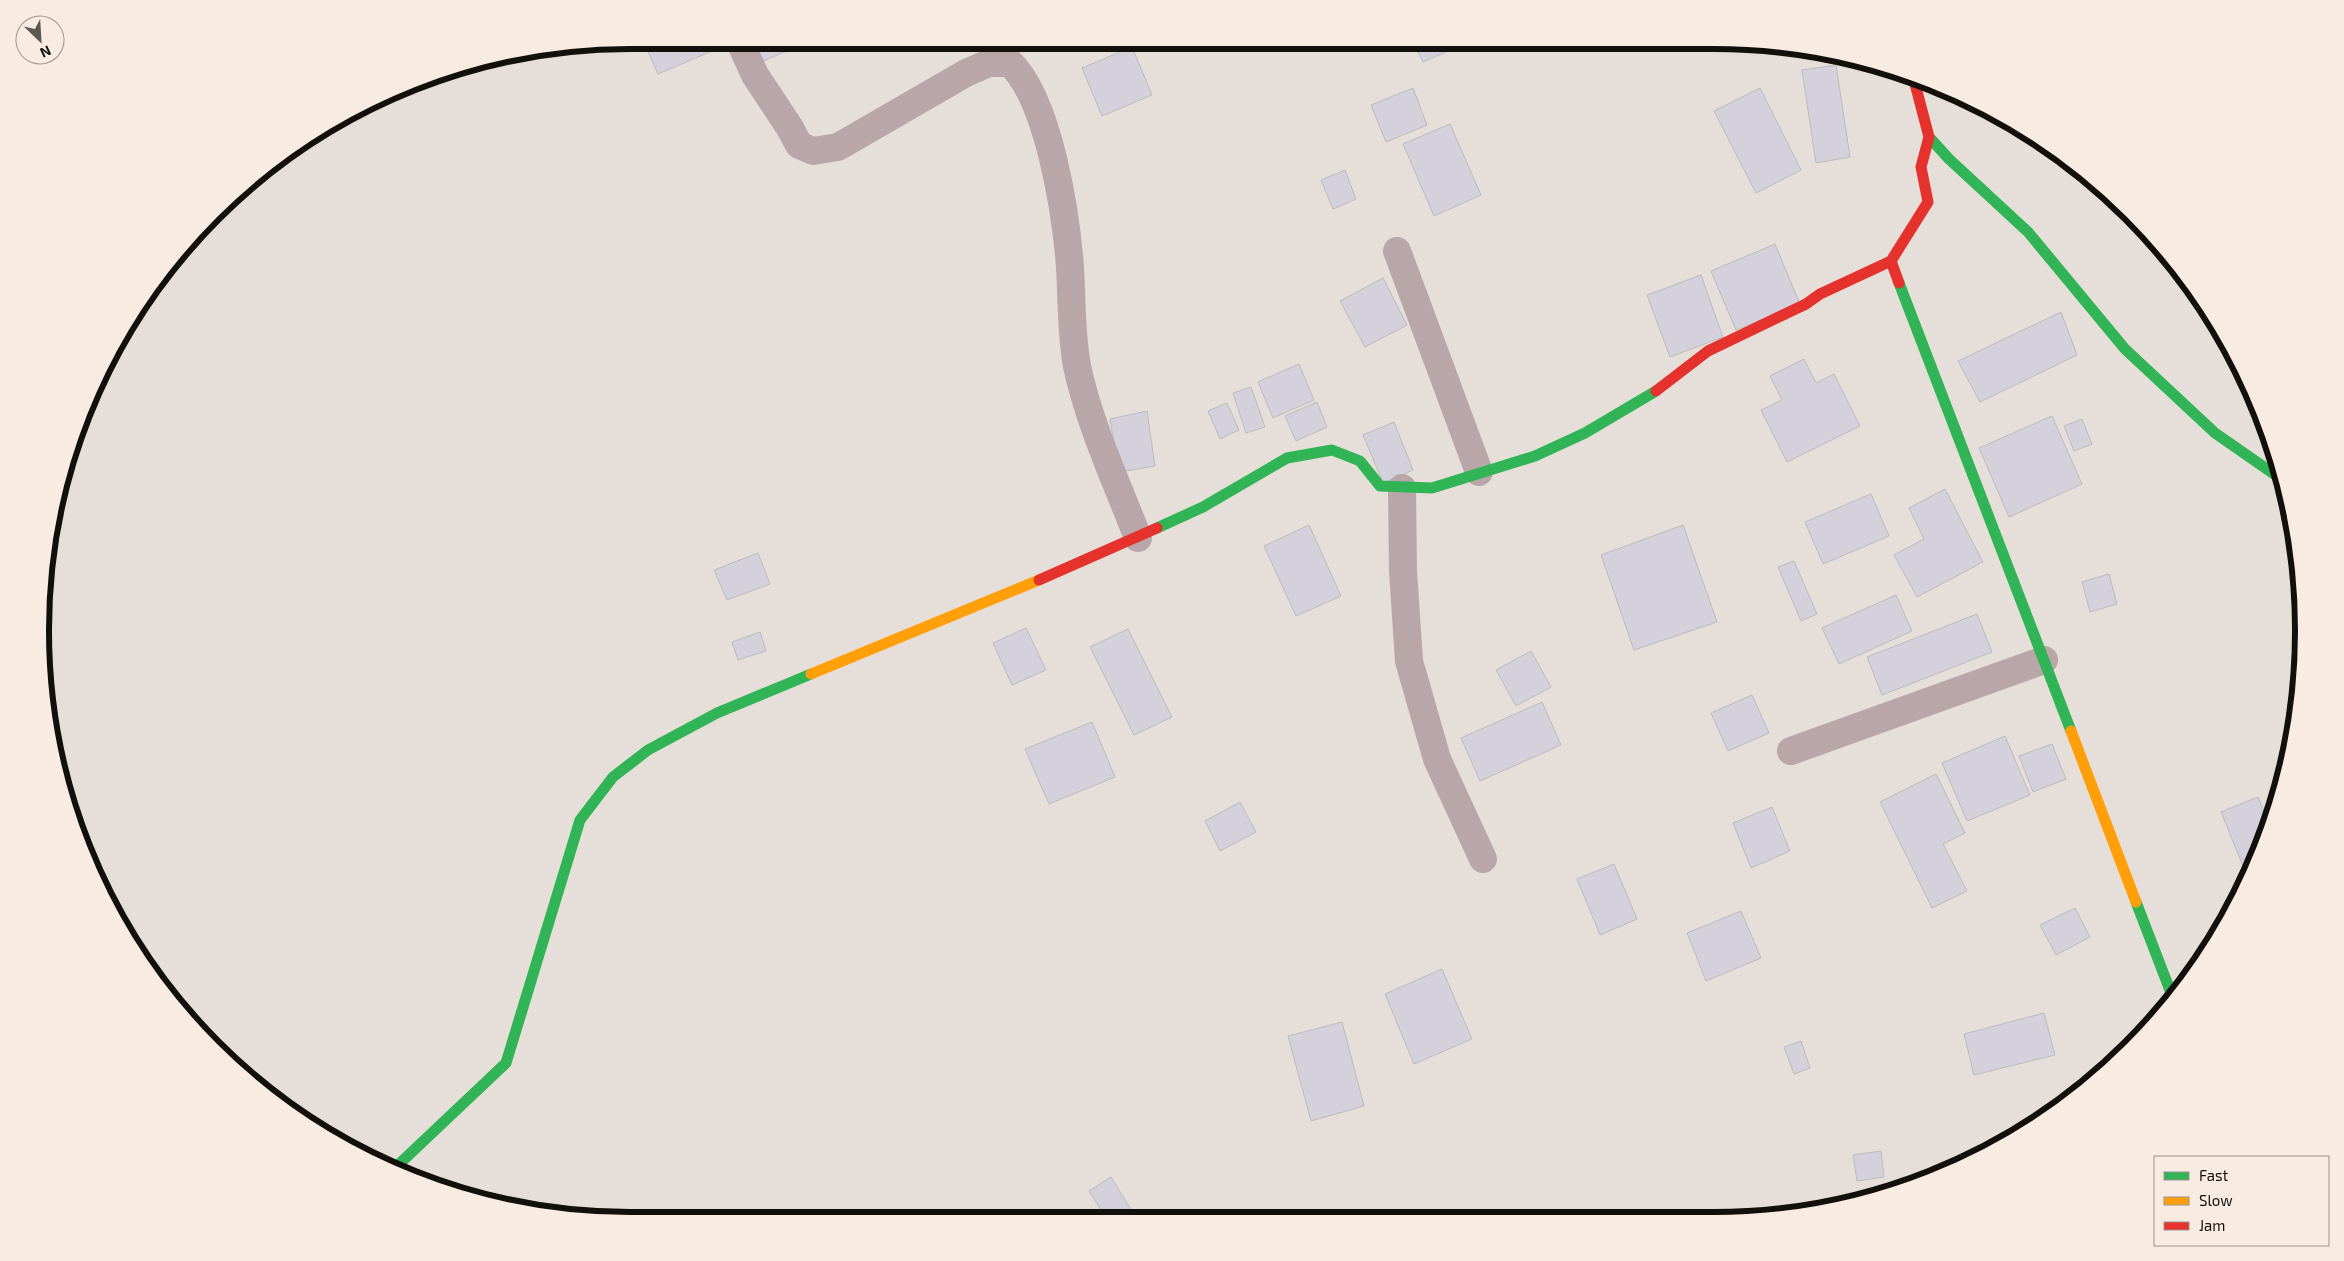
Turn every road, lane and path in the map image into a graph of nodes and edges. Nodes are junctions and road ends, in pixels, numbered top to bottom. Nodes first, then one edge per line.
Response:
1 (743, 49) edge
2 (1915, 86) edge
3 (1929, 137) junction
4 (1949, 159) junction
5 (1921, 167) junction
6 (1397, 251) dead end
7 (1891, 261) junction
8 (1479, 472) junction
9 (2273, 473) edge
10 (1402, 488) junction
11 (1138, 538) junction
12 (2044, 660) junction
13 (1790, 751) dead end
14 (1483, 859) dead end
15 (2170, 991) edge
16 (399, 1164) edge

1 - 11 street
2 - 3 street
3 - 4 street
3 - 5 street
4 - 5 street
4 - 9 street
5 - 7 street
6 - 8 street
7 - 8 street
7 - 12 street
8 - 10 street
10 - 11 street
10 - 14 street
11 - 16 street
12 - 13 street
12 - 15 street

